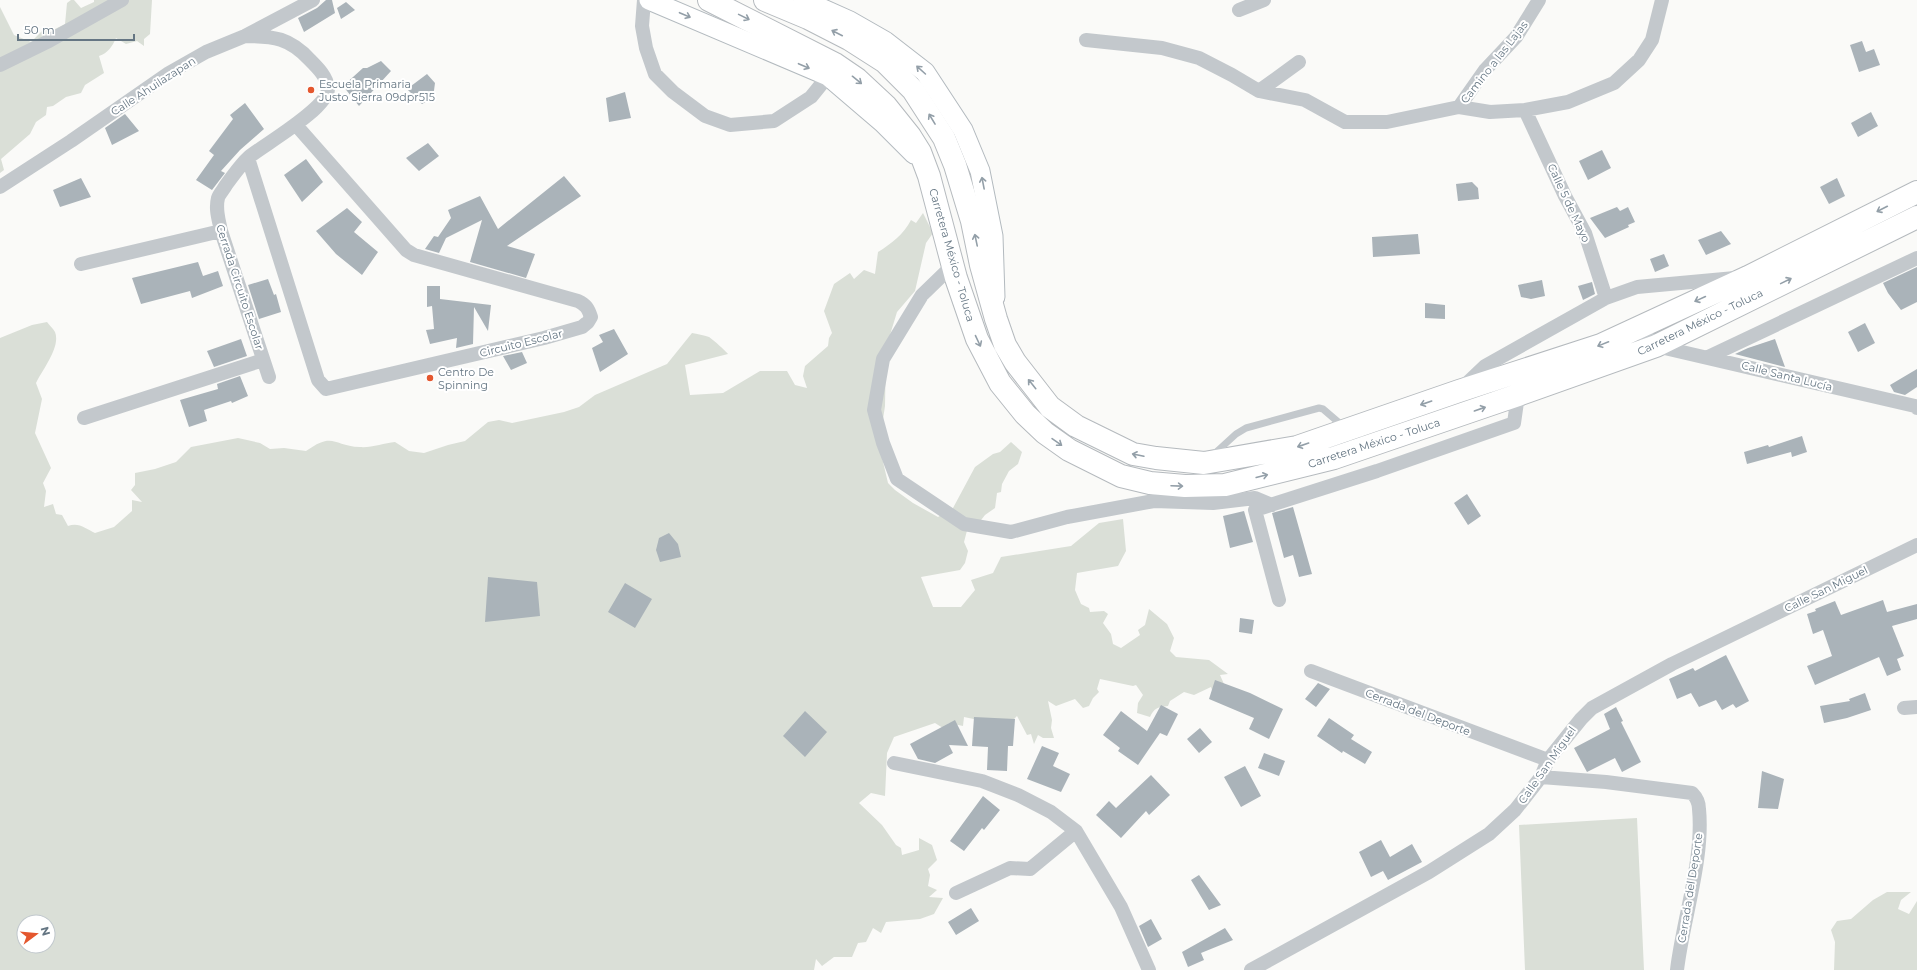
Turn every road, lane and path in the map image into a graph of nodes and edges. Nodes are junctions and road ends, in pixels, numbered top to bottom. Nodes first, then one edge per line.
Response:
1 (122, 0) edge
2 (313, 0) edge
3 (644, 0) edge
4 (649, 0) edge
5 (709, 0) edge
6 (765, 0) edge
7 (803, 0) edge
8 (1264, 0) edge
9 (1539, 0) edge
10 (1662, 0) edge
11 (1239, 10) dead end
12 (245, 36) junction
13 (1086, 40) dead end
14 (1299, 62) dead end
15 (0, 66) edge
16 (828, 76) junction
17 (1259, 91) junction
18 (1459, 107) junction
19 (1525, 110) junction
20 (296, 125) junction
21 (248, 158) junction
22 (925, 165) junction
23 (0, 186) edge
24 (1917, 192) edge
25 (1917, 217) edge
26 (222, 231) junction
27 (1917, 258) edge
28 (81, 264) dead end
29 (952, 265) junction
30 (1748, 277) junction
31 (1606, 298) junction
32 (996, 319) junction
33 (1638, 328) junction
34 (1656, 346) junction
35 (1708, 357) junction
36 (264, 360) junction
37 (269, 377) dead end
38 (1459, 391) junction
39 (1518, 396) junction
40 (1916, 406) edge
41 (84, 418) dead end
42 (1347, 430) junction
43 (1204, 463) junction
44 (1272, 505) junction
45 (1917, 545) edge
46 (1279, 600) dead end
47 (1311, 671) dead end
48 (1548, 760) junction
49 (894, 763) dead end
50 (1541, 777) junction
51 (1076, 830) junction
52 (956, 893) dead end
53 (1149, 970) edge
54 (1251, 970) edge
55 (1677, 970) edge

1 - 15 street
2 - 12 street, Calle Ahuilazapan
3 - 16 street
4 -> 16 street
5 -> 22 main road, Carretera México - Toluca
32 -> 6 main road, Carretera México - Toluca
32 -> 7 street
8 - 11 street
9 - 18 street, Camino a las Lajas
10 - 19 street, Camino a las Lajas
12 - 20 street, Cerrada Circuito Escolar
12 - 23 street, Calle Ahuilazapan
13 - 17 street
14 - 17 street
16 - 22 street
17 - 18 street
18 - 19 street, Camino a las Lajas
19 - 31 street, Calle 5 de Mayo
20 - 21 street, Cerrada Circuito Escolar
20 - 21 street, Circuito Escolar
21 - 26 street, Cerrada Circuito Escolar
22 - 29 main road, Carretera México - Toluca
24 -> 30 main road, Carretera México - Toluca
34 -> 25 main road, Carretera México - Toluca
26 - 28 street
26 - 36 street, Cerrada Circuito Escolar
27 - 35 street
29 -> 39 main road, Carretera México - Toluca
29 - 44 street
30 - 31 street
30 -> 33 main road, Carretera México - Toluca
31 - 38 street
43 -> 32 main road, Carretera México - Toluca
33 - 34 street
33 -> 38 main road, Carretera México - Toluca
34 - 35 street, Calle Santa Lucía
34 - 39 main road, Carretera México - Toluca
35 - 40 street, Calle Santa Lucía
36 - 37 street, Cerrada Circuito Escolar
36 - 41 street
38 -> 42 main road, Carretera México - Toluca
39 - 44 street
42 -> 43 main road, Carretera México - Toluca
42 - 43 lane
44 - 46 street
45 - 48 street, Calle San Miguel
47 - 48 street, Cerrada del Deporte
48 - 50 street, Calle San Miguel
49 - 51 street
50 - 54 street, Calle San Miguel
50 - 55 street, Cerrada del Deporte
51 - 52 street
51 - 53 street

